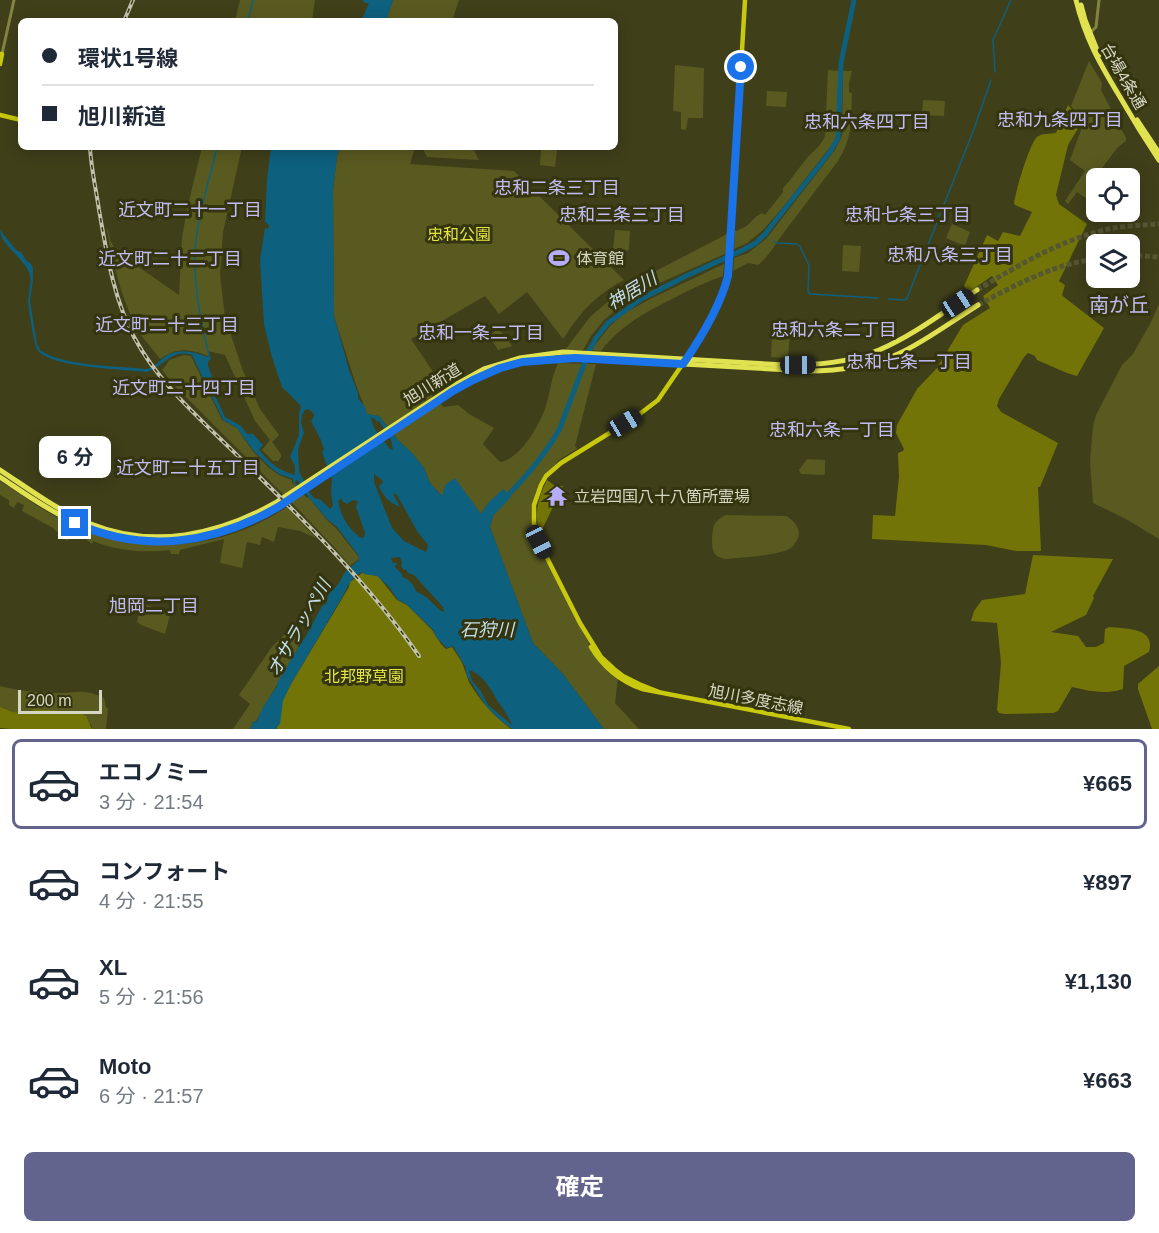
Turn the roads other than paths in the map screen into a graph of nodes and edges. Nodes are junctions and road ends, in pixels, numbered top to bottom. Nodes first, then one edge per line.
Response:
1 (14, 0) edge
2 (745, 0) edge
3 (1078, 0) edge
4 (1099, 0) edge
5 (1088, 33) junction
6 (1, 54) edge
7 (0, 64) edge
8 (0, 115) edge
9 (18, 119) edge
10 (1159, 153) edge
11 (1159, 160) edge
12 (977, 290) tunnel mouth
13 (978, 305) tunnel mouth
14 (684, 361) junction
15 (0, 470) edge
16 (0, 477) edge
17 (277, 505) junction
18 (849, 729) edge

1 - 6 street
2 - 14 main road, 旭川多度志線
3 - 5 highway, 台場4条通
4 - 5 street
5 - 10 highway, 台場4条通
5 - 11 highway, 台場4条通
6 - 7 main road
8 - 9 main road
12 - 14 highway, 旭川新道
13 - 14 highway, 旭川新道
14 - 17 highway, 旭川新道
14 - 18 main road, 旭川多度志線
15 - 17 highway, 旭川新道
16 - 17 highway, 旭川新道

